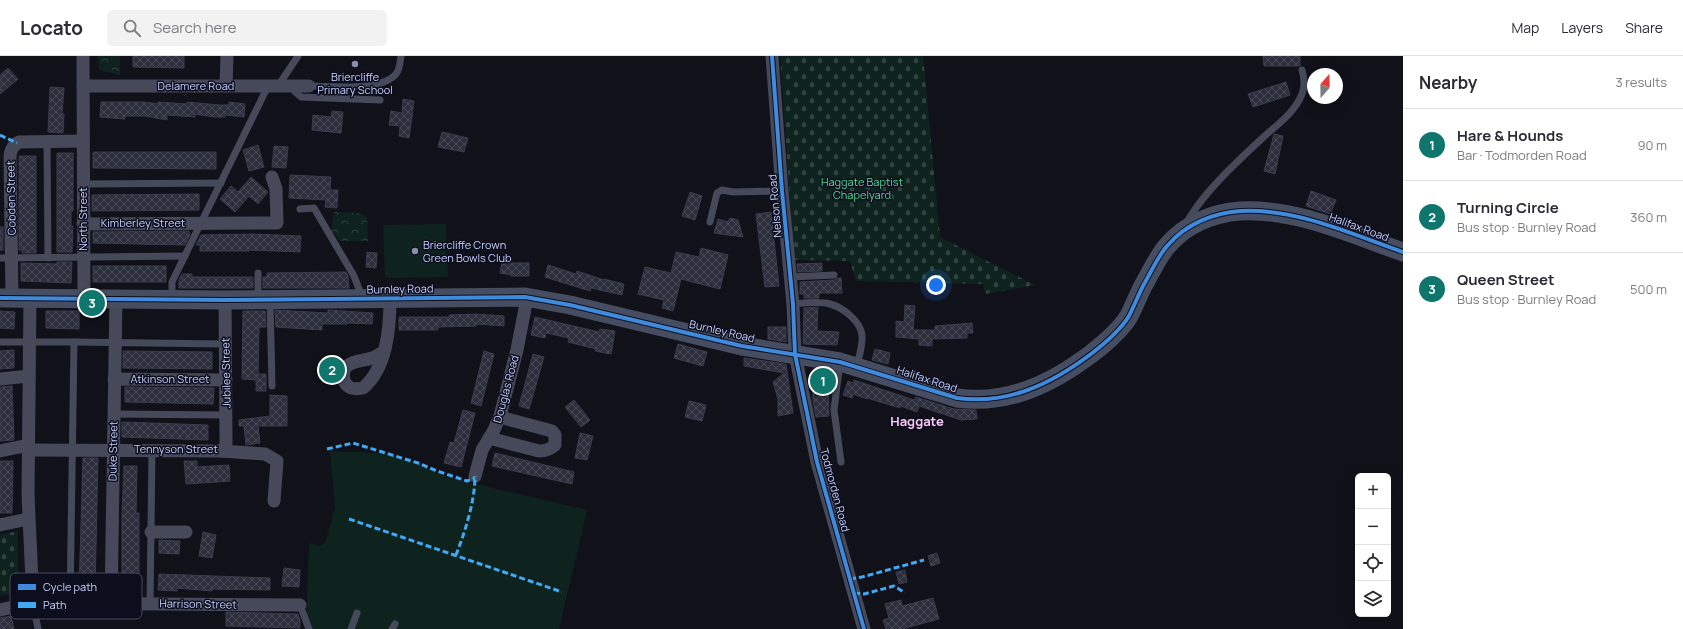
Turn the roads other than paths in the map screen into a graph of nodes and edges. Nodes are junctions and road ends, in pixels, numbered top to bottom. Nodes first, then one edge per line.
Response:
1 (83, 56) edge
2 (227, 56) edge
3 (298, 56) edge
4 (401, 56) edge
5 (772, 56) edge
6 (1302, 70) dead end
7 (83, 86) junction
8 (226, 86) junction
9 (278, 86) junction
10 (309, 86) joint
11 (380, 100) dead end
12 (47, 141) junction
13 (83, 141) junction
14 (272, 177) dead end
15 (5, 179) edge
16 (221, 183) junction
17 (83, 184) junction
18 (782, 191) junction
19 (300, 209) dead end
20 (710, 222) dead end
21 (202, 223) junction
22 (83, 224) junction
23 (1184, 230) junction
24 (1403, 252) edge
25 (185, 256) junction
26 (84, 257) junction
27 (6, 258) edge
28 (48, 258) junction
29 (258, 273) dead end
30 (834, 276) dead end
31 (791, 277) junction
32 (14, 297) edge
33 (84, 298) junction
34 (116, 298) junction
35 (358, 298) junction
36 (390, 298) junction
37 (527, 298) junction
38 (172, 299) junction
39 (225, 300) junction
40 (264, 300) junction
41 (793, 304) junction
42 (0, 342) edge
43 (30, 342) junction
44 (74, 342) junction
45 (115, 342) junction
46 (225, 344) junction
47 (383, 352) dead end
48 (795, 354) junction
49 (848, 364) junction
50 (29, 376) junction
51 (0, 379) edge
52 (114, 379) junction
53 (226, 380) junction
54 (272, 386) dead end
55 (114, 414) junction
56 (226, 415) junction
57 (500, 417) junction
58 (489, 438) junction
59 (29, 447) junction
60 (224, 448) junction
61 (72, 450) junction
62 (113, 450) junction
63 (152, 450) junction
64 (0, 451) edge
65 (841, 462) dead end
66 (475, 476) dead end
67 (274, 501) dead end
68 (28, 519) junction
69 (0, 525) edge
70 (151, 532) junction
71 (186, 532) dead end
72 (31, 573) edge
73 (70, 573) edge
74 (112, 573) edge
75 (142, 604) edge
76 (150, 604) junction
77 (300, 605) joint
78 (10, 608) edge
79 (0, 610) edge
80 (357, 613) dead end
81 (36, 619) edge
82 (38, 629) edge
83 (309, 629) edge
84 (351, 629) edge
85 (864, 629) edge

1 - 7 street, North Street
2 - 8 street
3 - 9 lane
4 - 10 lane
5 - 18 street, Nelson Road
6 - 23 lane
7 - 8 street, Delamere Road
7 - 13 street, North Street
8 - 9 street, Delamere Road
9 - 10 street, Delamere Road
9 - 11 lane
9 - 16 lane
12 - 13 street, Cobden Street
12 - 15 street, Cobden Street
12 - 28 lane
13 - 17 street, North Street
14 - 21 street, Kimberley Street
15 - 27 street, Cobden Street
16 - 17 lane
16 - 21 lane
17 - 22 street, North Street
18 - 20 lane
18 - 31 street, Nelson Road
19 - 35 lane
21 - 22 street, Kimberley Street
21 - 25 lane
22 - 26 street, North Street
23 - 24 street, Halifax Road
23 - 49 street, Halifax Road
25 - 26 lane
25 - 38 lane
26 - 28 lane
26 - 33 street, North Street
27 - 28 lane
27 - 32 street, Cobden Street
29 - 40 lane
30 - 31 lane
31 - 41 street, Nelson Road
32 - 33 street, Burnley Road
32 - 43 street, Cobden Street
33 - 34 street, Burnley Road
34 - 38 street, Burnley Road
34 - 45 street, Duke Street
35 - 36 street, Burnley Road
35 - 40 street, Burnley Road
36 - 37 street, Burnley Road
36 - 47 street
37 - 48 street, Burnley Road
37 - 57 street, Douglas Road
38 - 39 street, Burnley Road
39 - 40 street, Burnley Road
39 - 46 street, Jubilee Street
40 - 54 lane
41 - 48 street, Nelson Road
41 - 49 lane
42 - 43 lane
43 - 44 lane
43 - 50 street, Cobden Street
44 - 45 lane
44 - 61 lane
45 - 46 lane
45 - 52 street, Duke Street
46 - 53 street, Jubilee Street
48 - 49 street, Halifax Road
48 - 85 street, Todmorden Road
49 - 65 lane
50 - 51 street
50 - 59 street, Cobden Street
52 - 53 street, Atkinson Street
52 - 55 street, Duke Street
53 - 56 street, Jubilee Street
55 - 56 lane
55 - 62 street, Duke Street
56 - 60 street, Jubilee Street
57 - 58 street, Douglas Road
57 - 58 street
58 - 66 street, Douglas Road
59 - 61 street, Tennyson Street
59 - 64 street, Tennyson Street
59 - 68 street, Cobden Street
60 - 63 street, Tennyson Street
60 - 67 street, Tennyson Street
61 - 62 street, Tennyson Street
61 - 73 lane
62 - 63 street, Tennyson Street
62 - 74 street, Duke Street
63 - 70 lane
68 - 69 street
68 - 72 street, Cobden Street
70 - 71 street
70 - 76 lane
75 - 76 street, Harrison Street
76 - 77 street, Harrison Street
77 - 83 lane
78 - 79 street, Harrison Street
80 - 84 lane
81 - 82 lane

